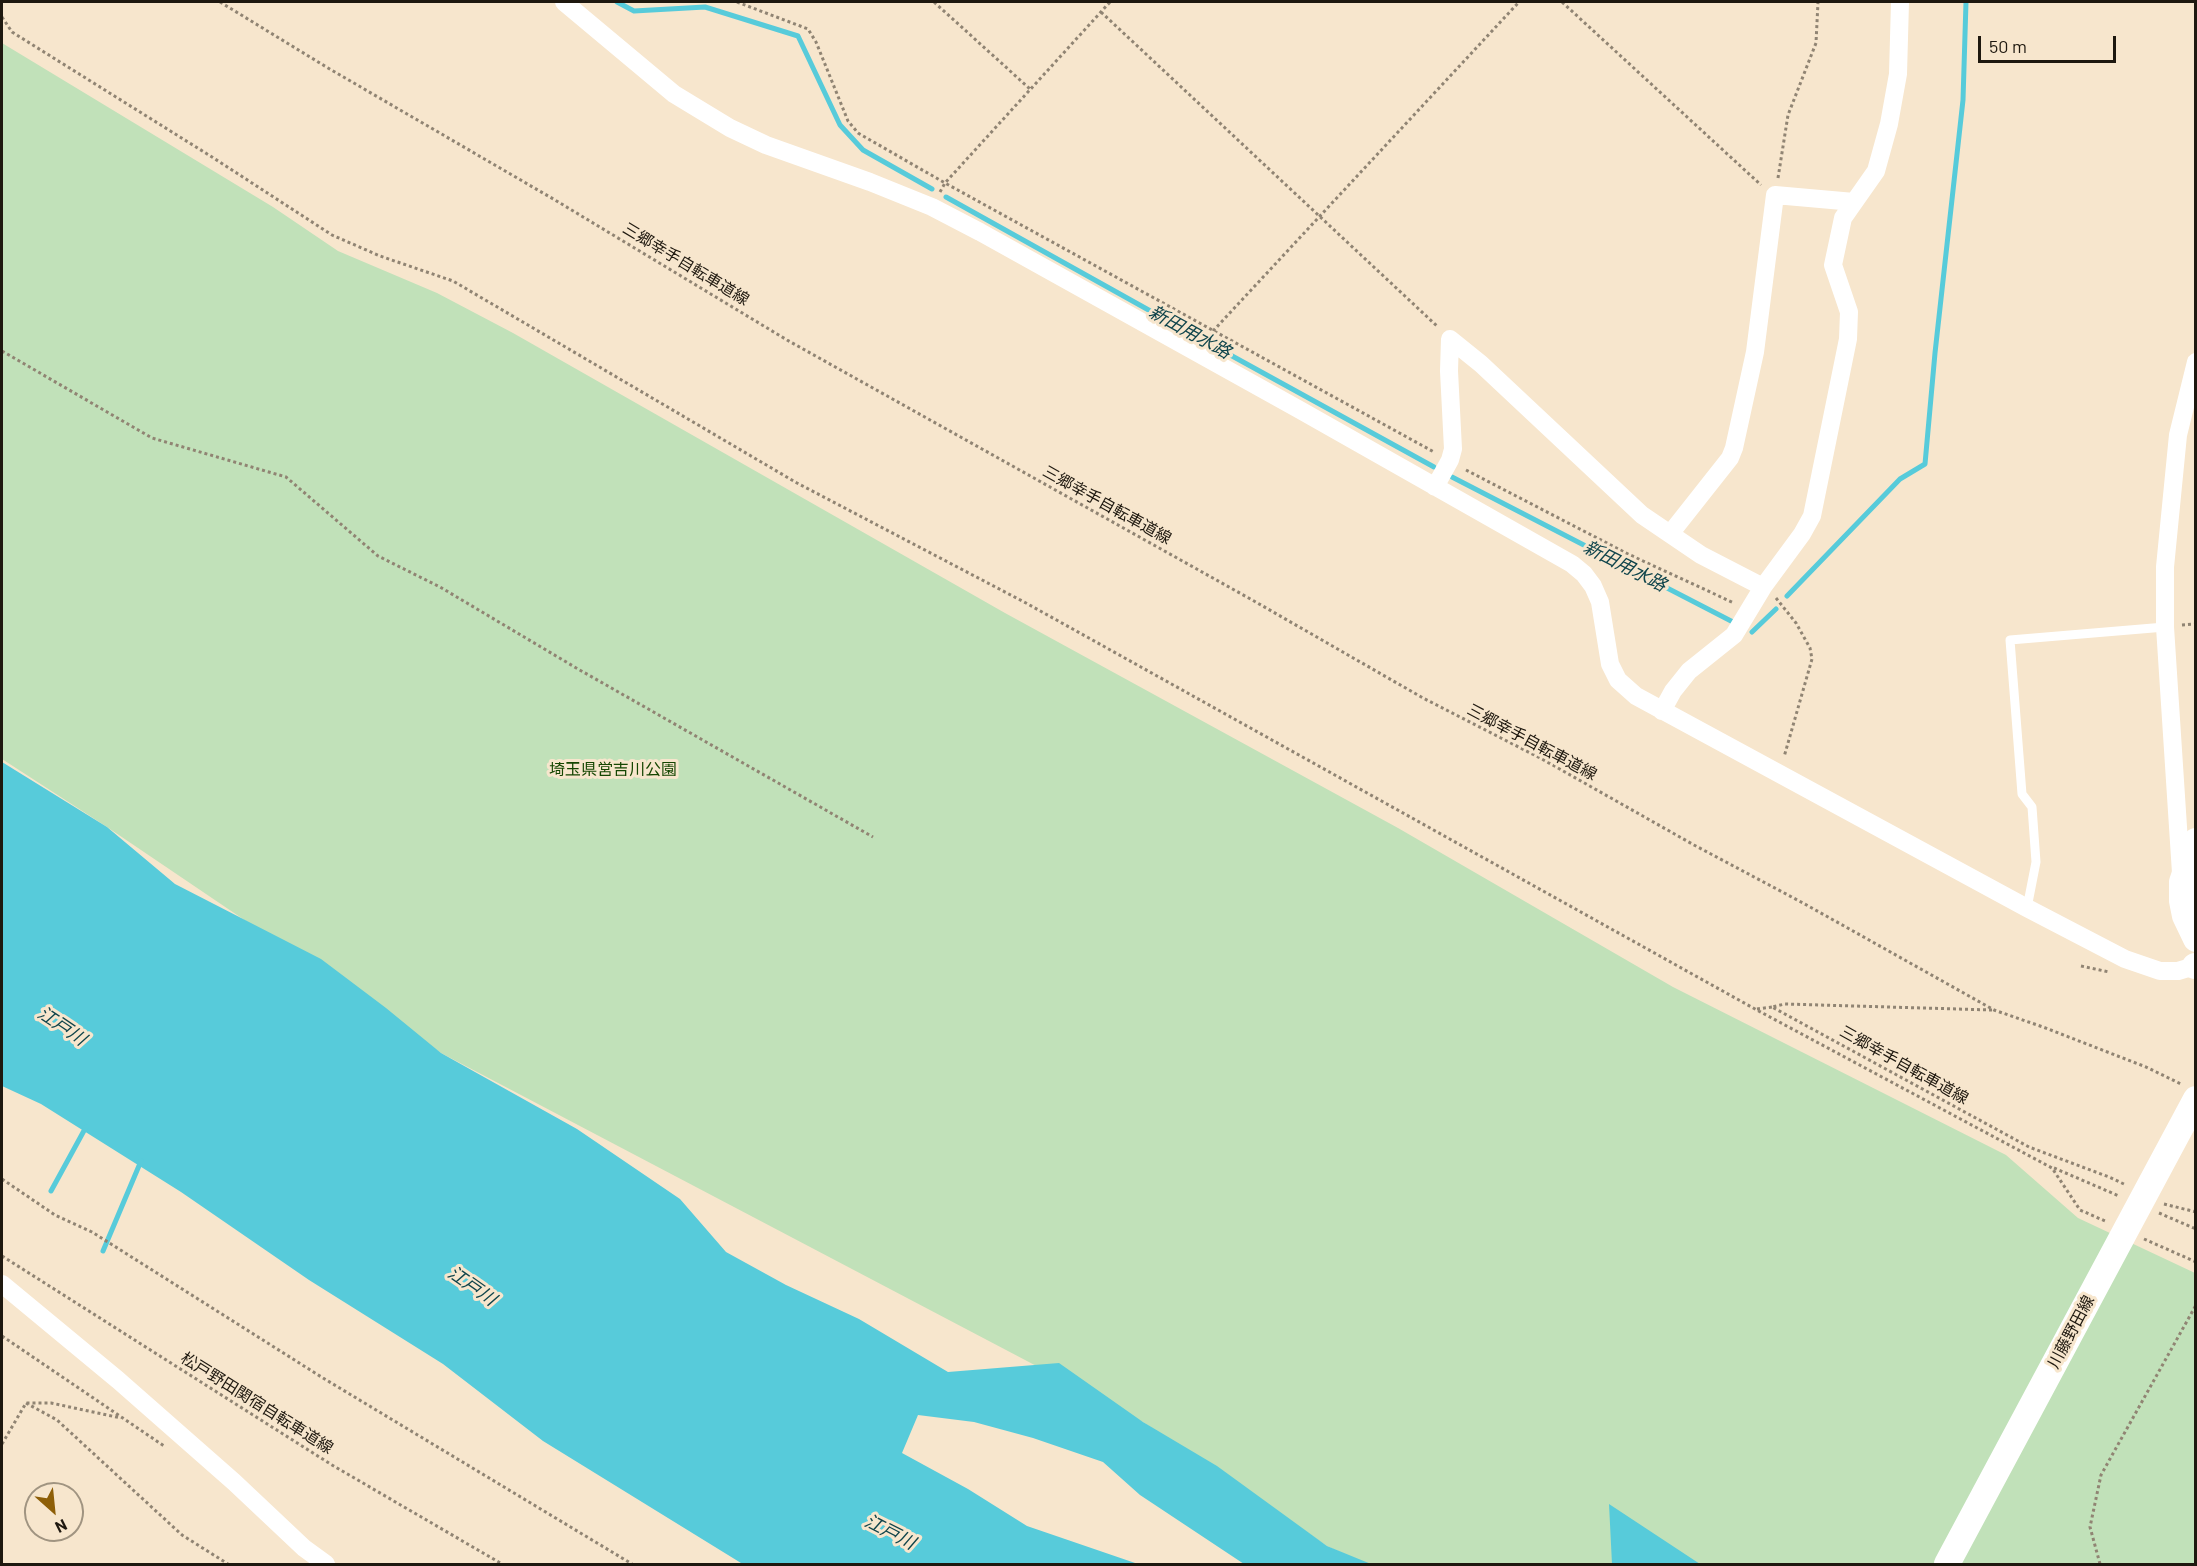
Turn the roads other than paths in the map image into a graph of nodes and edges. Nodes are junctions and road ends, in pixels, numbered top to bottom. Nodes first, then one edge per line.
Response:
1 (564, 2) edge
2 (1900, 2) edge
3 (1854, 202) junction
4 (2196, 362) edge
5 (1436, 487) junction
6 (1670, 534) junction
7 (1763, 586) junction
8 (2165, 627) junction
9 (1662, 711) junction
10 (2196, 842) edge
11 (2182, 882) junction
12 (2027, 908) junction
13 (2196, 939) edge
14 (2195, 966) edge
15 (2189, 1100) edge
16 (2, 1284) edge
17 (326, 1564) edge
18 (1947, 1564) edge

1 - 5 street
2 - 3 street
3 - 6 street
3 - 7 street
4 - 8 street
5 - 6 street
5 - 9 street
6 - 7 street
7 - 9 street
8 - 11 street
8 - 12 lane
9 - 12 street
10 - 11 main road
11 - 13 main road
12 - 14 street
15 - 18 main road, 川藤野田線
16 - 17 street

